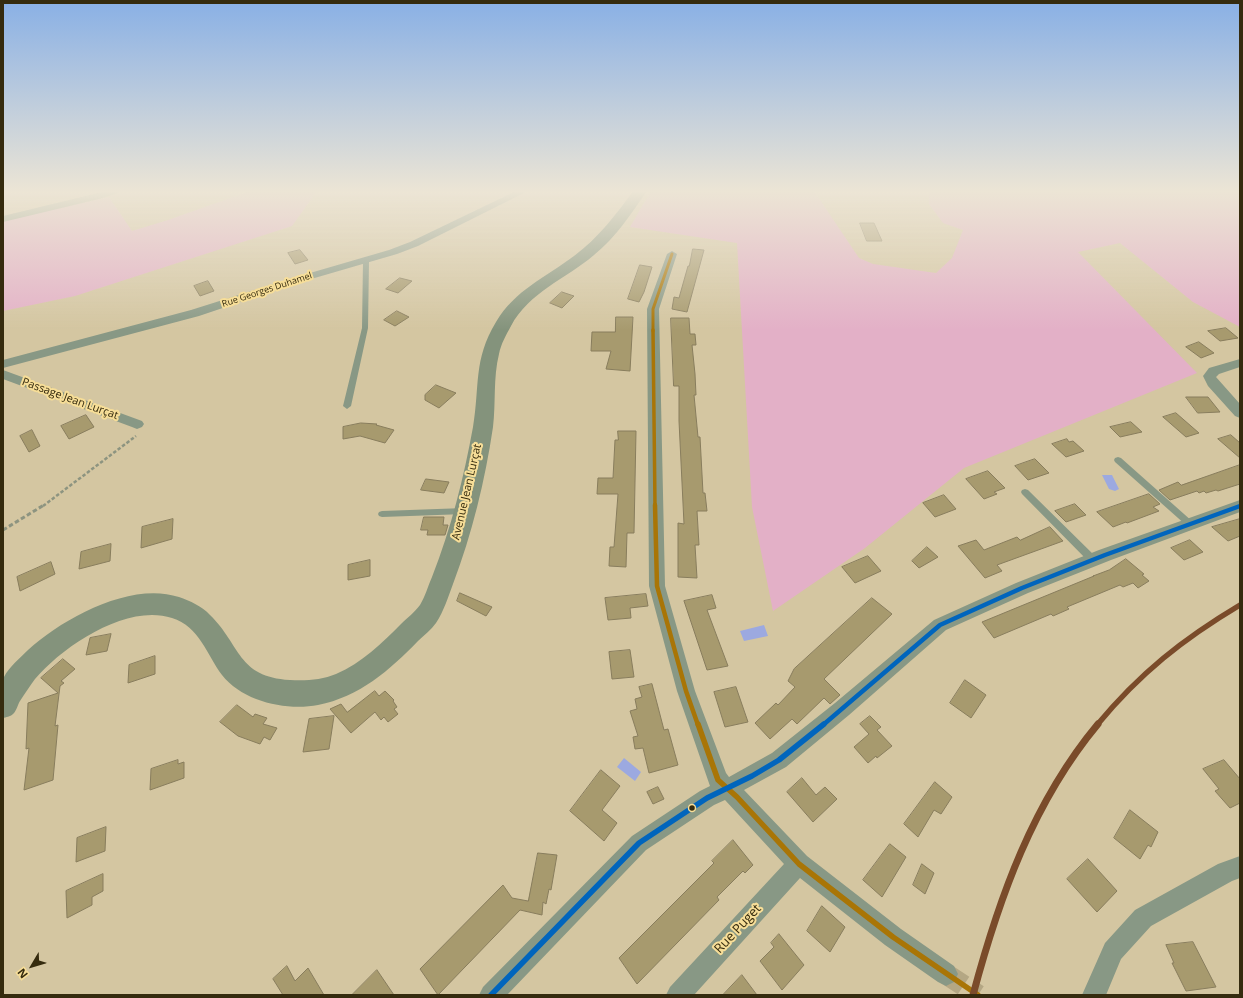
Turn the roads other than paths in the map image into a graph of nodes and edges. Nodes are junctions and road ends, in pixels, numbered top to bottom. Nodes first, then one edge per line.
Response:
1 (427, 238) edge
2 (604, 238) edge
3 (672, 254) dead end
4 (366, 261) junction
5 (1240, 363) edge
6 (3, 364) edge
7 (3, 374) edge
8 (347, 406) dead end
9 (1240, 413) edge
10 (137, 424) road end
11 (1118, 460) dead end
12 (1025, 492) dead end
13 (1240, 506) edge
14 (466, 511) junction
15 (382, 514) dead end
16 (1190, 524) junction
17 (1093, 560) junction
18 (3, 705) edge
19 (728, 788) junction
20 (799, 864) junction
21 (1240, 867) edge
22 (946, 974) tunnel mouth
23 (491, 995) edge
24 (678, 995) edge
25 (1094, 995) edge

1 - 4 street, Rue Georges Duhamel
2 - 14 main road, Avenue Jean Lurçat
3 - 19 street
4 - 6 street, Rue Georges Duhamel
4 - 8 lane
5 - 9 street
7 - 10 street, Passage Jean Lurçat
11 - 16 lane
12 - 17 lane
13 - 16 street
14 - 15 lane
14 - 18 main road, Avenue Jean Lurçat
16 - 17 street
17 - 19 street
19 - 20 street
19 - 23 street
20 - 22 street
20 - 24 street, Rue Puget
21 - 25 street

